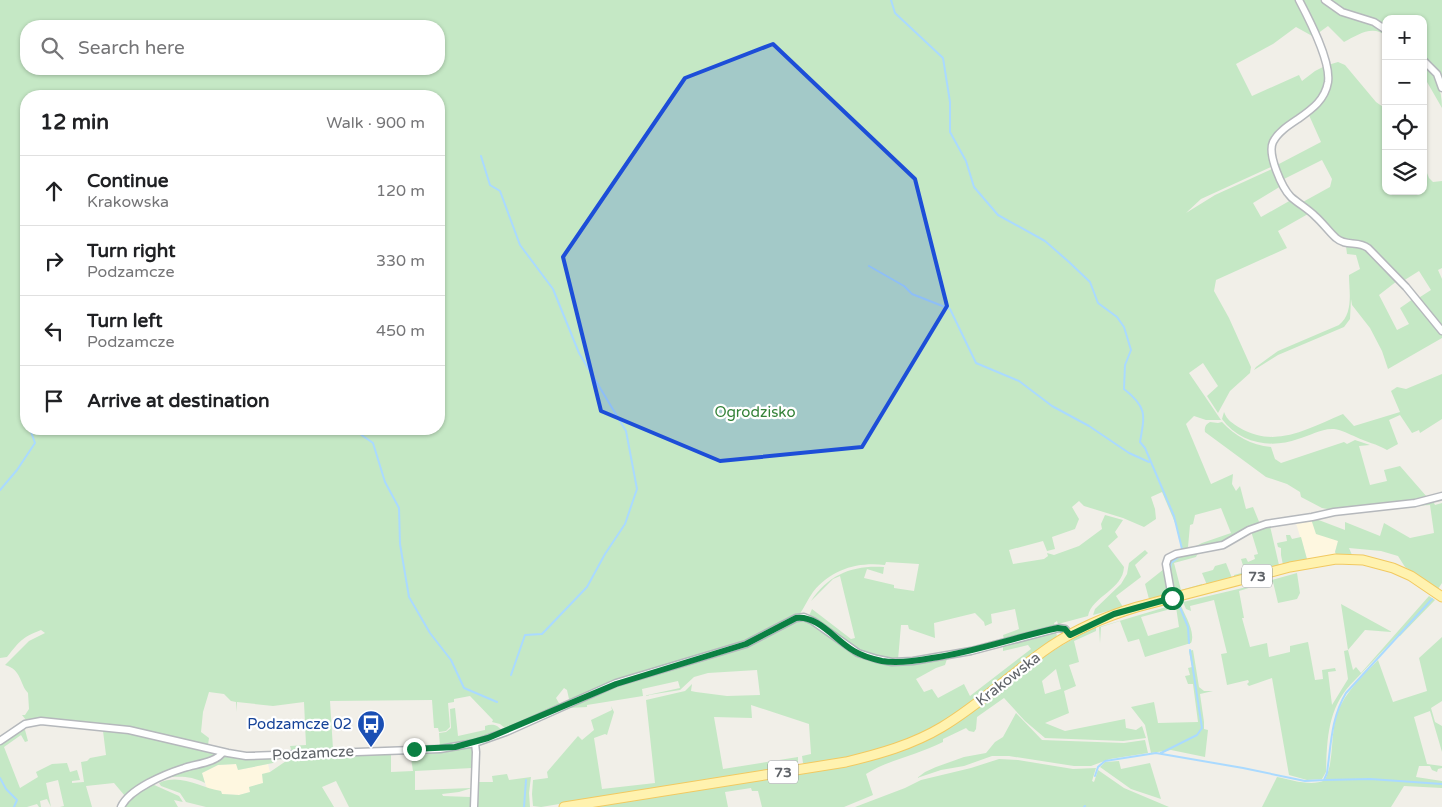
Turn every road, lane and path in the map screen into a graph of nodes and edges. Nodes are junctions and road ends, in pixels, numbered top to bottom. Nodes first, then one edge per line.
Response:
1 (1299, 0) edge
2 (1325, 0) edge
3 (1382, 27) edge
4 (1427, 64) edge
5 (1442, 88) edge
6 (1442, 331) edge
7 (1442, 496) edge
8 (1442, 597) edge
9 (1172, 598) junction
10 (1070, 635) junction
11 (0, 741) edge
12 (474, 743) junction
13 (223, 752) junction
14 (121, 807) edge
15 (474, 807) edge
16 (564, 807) edge

1 - 6 street
2 - 3 street
4 - 5 street
7 - 9 street
8 - 9 main road, Krakowska / 73
9 - 10 main road, Krakowska / 73
10 - 12 street, Podzamcze
10 - 16 main road, Krakowska / 73
11 - 13 street, Podzamcze
12 - 13 street, Podzamcze
12 - 15 street
13 - 14 street

